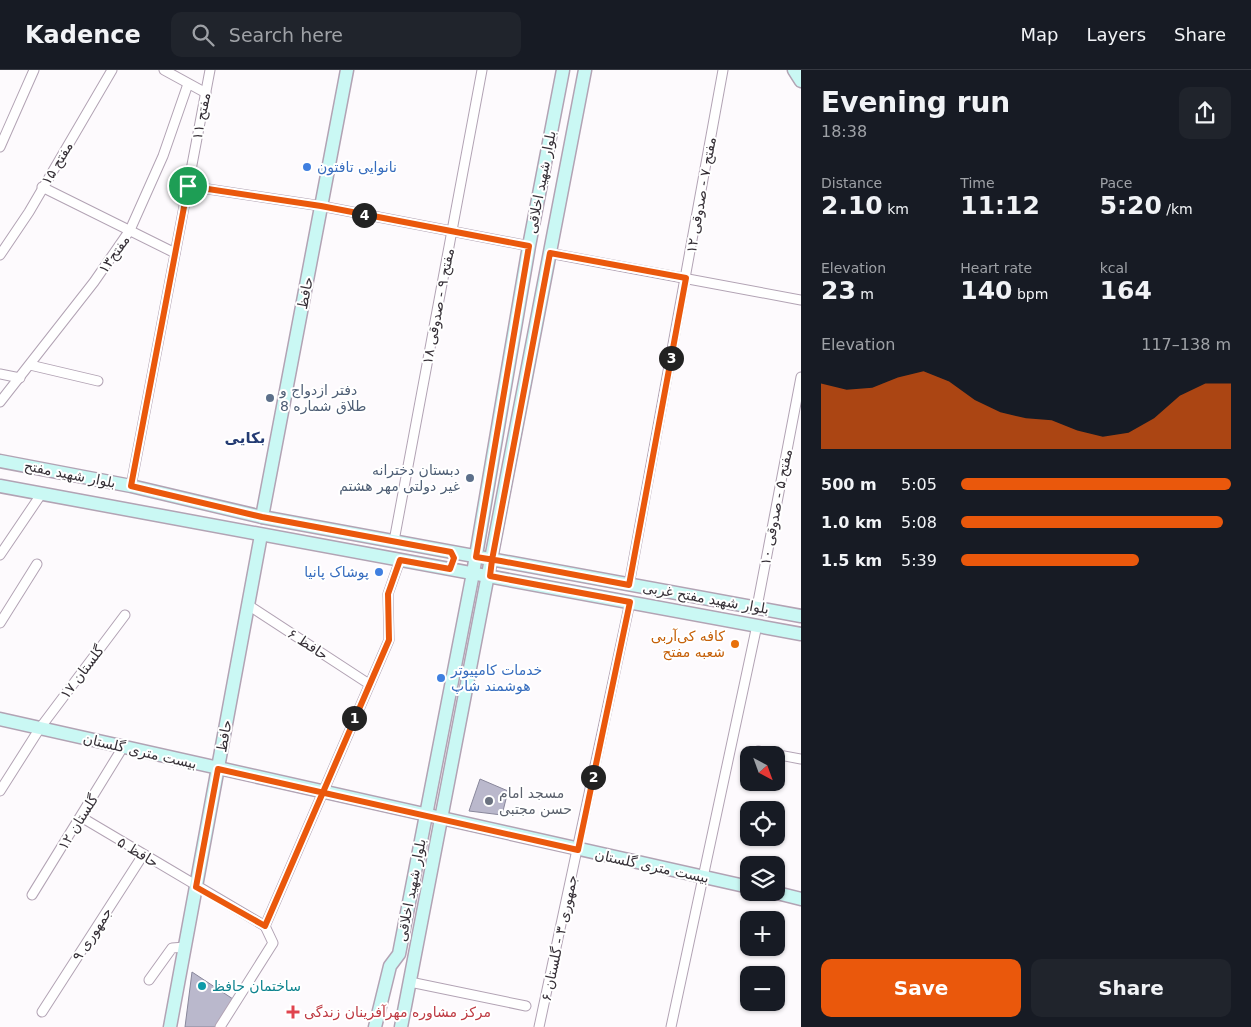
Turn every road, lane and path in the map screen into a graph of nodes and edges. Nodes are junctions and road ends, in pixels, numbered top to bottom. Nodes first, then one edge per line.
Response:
1 (34, 70) edge
2 (112, 70) edge
3 (164, 70) edge
4 (210, 70) edge
5 (347, 70) edge
6 (482, 70) edge
7 (563, 70) edge
8 (585, 70) edge
9 (723, 70) edge
10 (794, 70) edge
11 (801, 82) edge
12 (188, 84) junction
13 (206, 93) junction
14 (0, 147) edge
15 (188, 186) junction
16 (42, 187) junction
17 (321, 206) junction
18 (130, 230) junction
19 (452, 231) junction
20 (529, 246) junction
21 (175, 253) junction
22 (550, 253) junction
23 (0, 255) edge
24 (686, 278) junction
25 (801, 300) edge
26 (30, 366) junction
27 (0, 374) edge
28 (20, 378) junction
29 (801, 378) edge
30 (98, 381) dead end
31 (0, 402) edge
32 (0, 461) edge
33 (0, 486) edge
34 (131, 486) junction
35 (42, 494) junction
36 (262, 517) junction
37 (261, 534) junction
38 (394, 541) junction
39 (451, 552) junction
40 (0, 555) edge
41 (476, 557) junction
42 (400, 560) junction
43 (492, 560) junction
44 (37, 564) dead end
45 (517, 564) junction
46 (450, 569) junction
47 (473, 573) junction
48 (490, 576) junction
49 (514, 581) junction
50 (629, 585) junction
51 (630, 602) junction
52 (248, 605) junction
53 (758, 607) junction
54 (125, 615) dead end
55 (801, 616) edge
56 (0, 623) edge
57 (757, 626) junction
58 (801, 634) edge
59 (369, 684) junction
60 (0, 720) edge
61 (40, 728) junction
62 (123, 747) junction
63 (785, 756) edge
64 (801, 759) edge
65 (218, 769) junction
66 (0, 790) edge
67 (322, 792) junction
68 (425, 816) junction
69 (81, 817) junction
70 (442, 819) junction
71 (578, 850) junction
72 (142, 855) junction
73 (704, 878) junction
74 (740, 885) edge
75 (196, 887) junction
76 (785, 895) edge
77 (32, 896) dead end
78 (801, 898) edge
79 (265, 926) junction
80 (185, 947) junction
81 (149, 980) dead end
82 (410, 982) junction
83 (526, 1006) dead end
84 (42, 1012) dead end
85 (170, 1027) edge
86 (220, 1027) edge
87 (375, 1027) edge
88 (402, 1027) edge
89 (539, 1027) edge
90 (671, 1027) edge

1 - 14 street
2 - 16 street, مفتح ۱۵
3 - 12 street
4 - 13 street, مفتح ۱۱
5 - 17 main road, حافظ
6 - 19 street, مفتح ۹ - صدوقی ۱۸
7 - 20 main road, بلوار شهید اخلاقی
8 - 22 main road, بلوار شهید اخلاقی
9 - 24 street, مفتح ۷ - صدوقی ۱۲
10 - 11 main road
12 - 13 street
12 - 18 street, مفتح۱۳
13 - 15 street, مفتح ۱۱
15 - 17 street
15 - 21 street, مفتح ۱۱
16 - 18 street
16 - 23 street, مفتح ۱۵
17 - 19 street
17 - 36 main road, حافظ
18 - 21 street
18 - 26 street, مفتح۱۳
19 - 20 street
19 - 38 street, مفتح ۹ - صدوقی ۱۸
20 - 41 main road, بلوار شهید اخلاقی
21 - 34 street, مفتح ۱۱
22 - 24 street
22 - 43 main road, بلوار شهید اخلاقی
24 - 25 street
24 - 50 street, مفتح ۷ - صدوقی ۱۲
26 - 28 street, مفتح۱۳
26 - 30 street
27 - 28 street
28 - 31 street, مفتح۱۳
29 - 53 street, مفتح ۵ - صدوقی ۱۰
32 - 34 main road, بلوار شهید مفتح
33 - 35 main road, بلوار شهید مفتح
34 - 36 main road, بلوار شهید مفتح
35 - 37 main road, بلوار شهید مفتح
35 - 40 street
36 - 38 main road, بلوار شهید مفتح
37 - 42 main road, بلوار شهید مفتح
37 - 52 main road, حافظ
38 - 39 main road, بلوار شهید مفتح
39 - 41 main road, بلوار شهید مفتح
39 - 46 main road
41 - 43 main road, بلوار شهید مفتح
41 - 47 main road, بلوار شهید اخلاقی
42 - 46 main road, بلوار شهید مفتح
42 - 59 street
43 - 45 main road, بلوار شهید مفتح غربی
43 - 48 main road, بلوار شهید اخلاقی
44 - 56 street
45 - 49 main road
45 - 50 main road, بلوار شهید مفتح غربی
46 - 47 main road, بلوار شهید مفتح
47 - 48 main road, بلوار شهید مفتح
47 - 68 main road, بلوار شهید اخلاقی
48 - 49 main road, بلوار شهید مفتح غربی
48 - 70 main road, بلوار شهید اخلاقی
49 - 51 main road, بلوار شهید مفتح غربی
50 - 53 main road, بلوار شهید مفتح غربی
51 - 57 main road, بلوار شهید مفتح غربی
51 - 71 street, جمهوری ۳ - گلستان ۶
52 - 59 street, حافظ ۶
52 - 65 main road, حافظ
53 - 55 main road, بلوار شهید مفتح غربی
54 - 61 street, گلستان ۱۷
57 - 58 main road, بلوار شهید مفتح غربی
57 - 73 street
59 - 67 street
60 - 61 main road, بیست متری گلستان
61 - 62 main road, بیست متری گلستان
61 - 66 street, گلستان ۱۷
62 - 65 main road, بیست متری گلستان
62 - 69 street, گلستان ۱۲
63 - 64 street
65 - 67 main road, بیست متری گلستان
65 - 75 main road, حافظ
67 - 68 main road, بیست متری گلستان
67 - 79 street
68 - 70 main road, بیست متری گلستان
68 - 87 main road, بلوار شهید اخلاقی
69 - 72 street, حافظ ۵
69 - 77 street, گلستان ۱۲
70 - 71 main road, بیست متری گلستان
70 - 82 main road, بلوار شهید اخلاقی
71 - 73 main road, بیست متری گلستان
71 - 89 street, جمهوری ۳ - گلستان ۶
72 - 75 street, حافظ ۵
72 - 84 street, جمهوری ۹
73 - 74 main road, بیست متری گلستان
73 - 90 street
75 - 79 street, حافظ ۵
75 - 80 main road, حافظ
76 - 78 main road
79 - 86 street
80 - 81 street
80 - 85 main road, حافظ
82 - 83 street
82 - 88 main road, بلوار شهید اخلاقی

